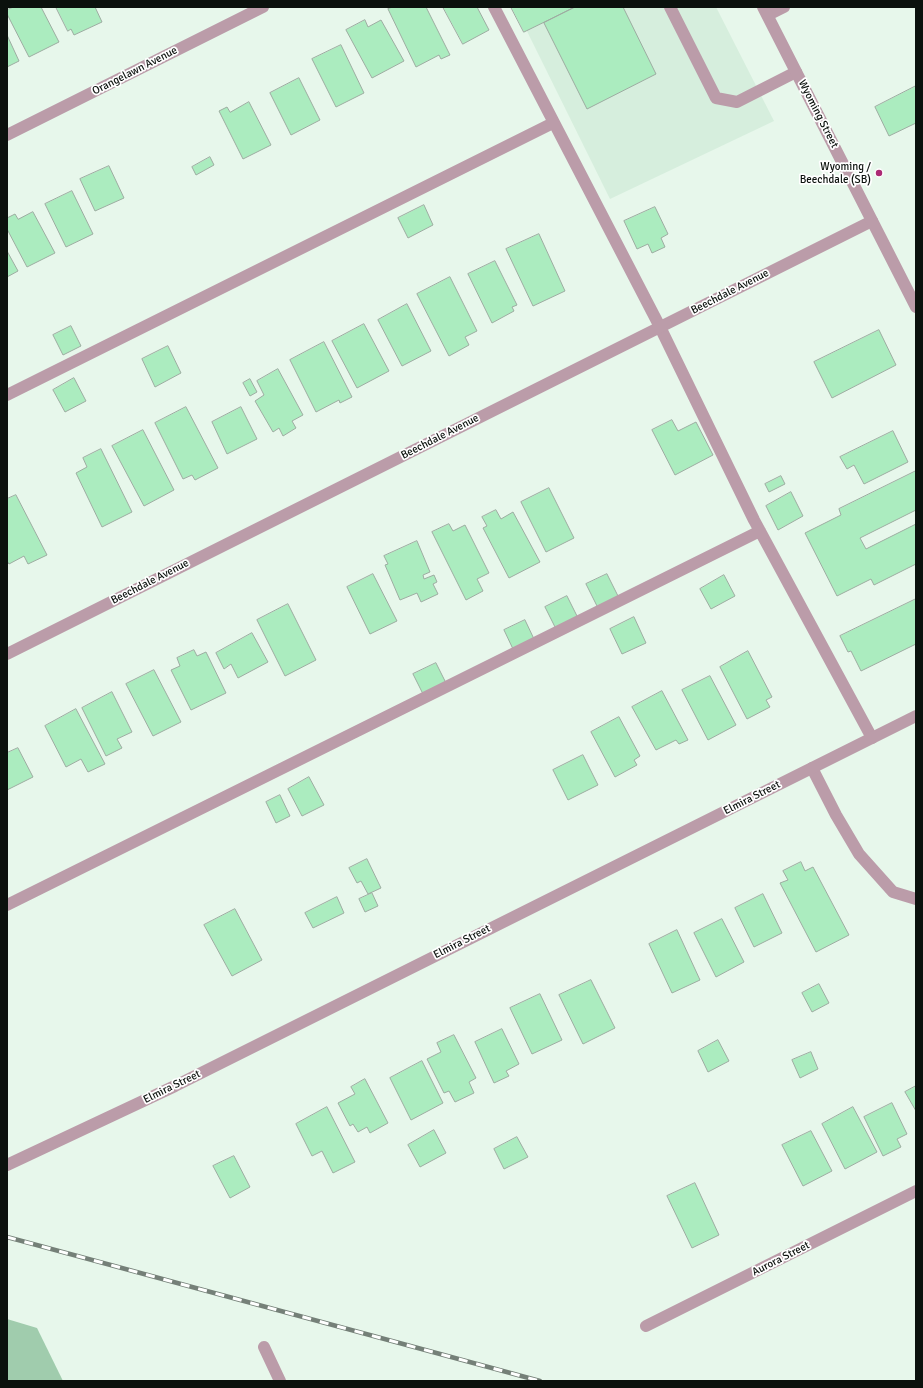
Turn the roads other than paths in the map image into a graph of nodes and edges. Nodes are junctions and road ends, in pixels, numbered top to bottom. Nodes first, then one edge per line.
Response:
1 (263, 7) edge
2 (494, 7) edge
3 (670, 7) edge
4 (784, 7) edge
5 (765, 11) edge
6 (796, 72) junction
7 (553, 123) junction
8 (7, 135) edge
9 (872, 221) junction
10 (915, 304) edge
11 (660, 327) junction
12 (7, 395) edge
13 (760, 531) junction
14 (7, 654) edge
15 (916, 716) edge
16 (872, 738) junction
17 (812, 768) junction
18 (916, 899) edge
19 (7, 905) edge
20 (7, 1165) edge
21 (916, 1191) edge
22 (646, 1326) dead end
23 (264, 1347) dead end
24 (280, 1381) edge

1 - 8 street, Orangelawn Avenue
2 - 7 street
3 - 6 street
4 - 5 street
5 - 6 street, Wyoming Street
6 - 9 street, Wyoming Street
7 - 11 street
7 - 12 street
9 - 10 street, Wyoming Street
9 - 11 street, Beechdale Avenue
11 - 13 street
11 - 14 street, Beechdale Avenue
13 - 16 street
13 - 19 street
15 - 16 street, Elmira Street
16 - 17 street, Elmira Street
17 - 18 street
17 - 20 street, Elmira Street
21 - 22 street, Aurora Street
23 - 24 street

